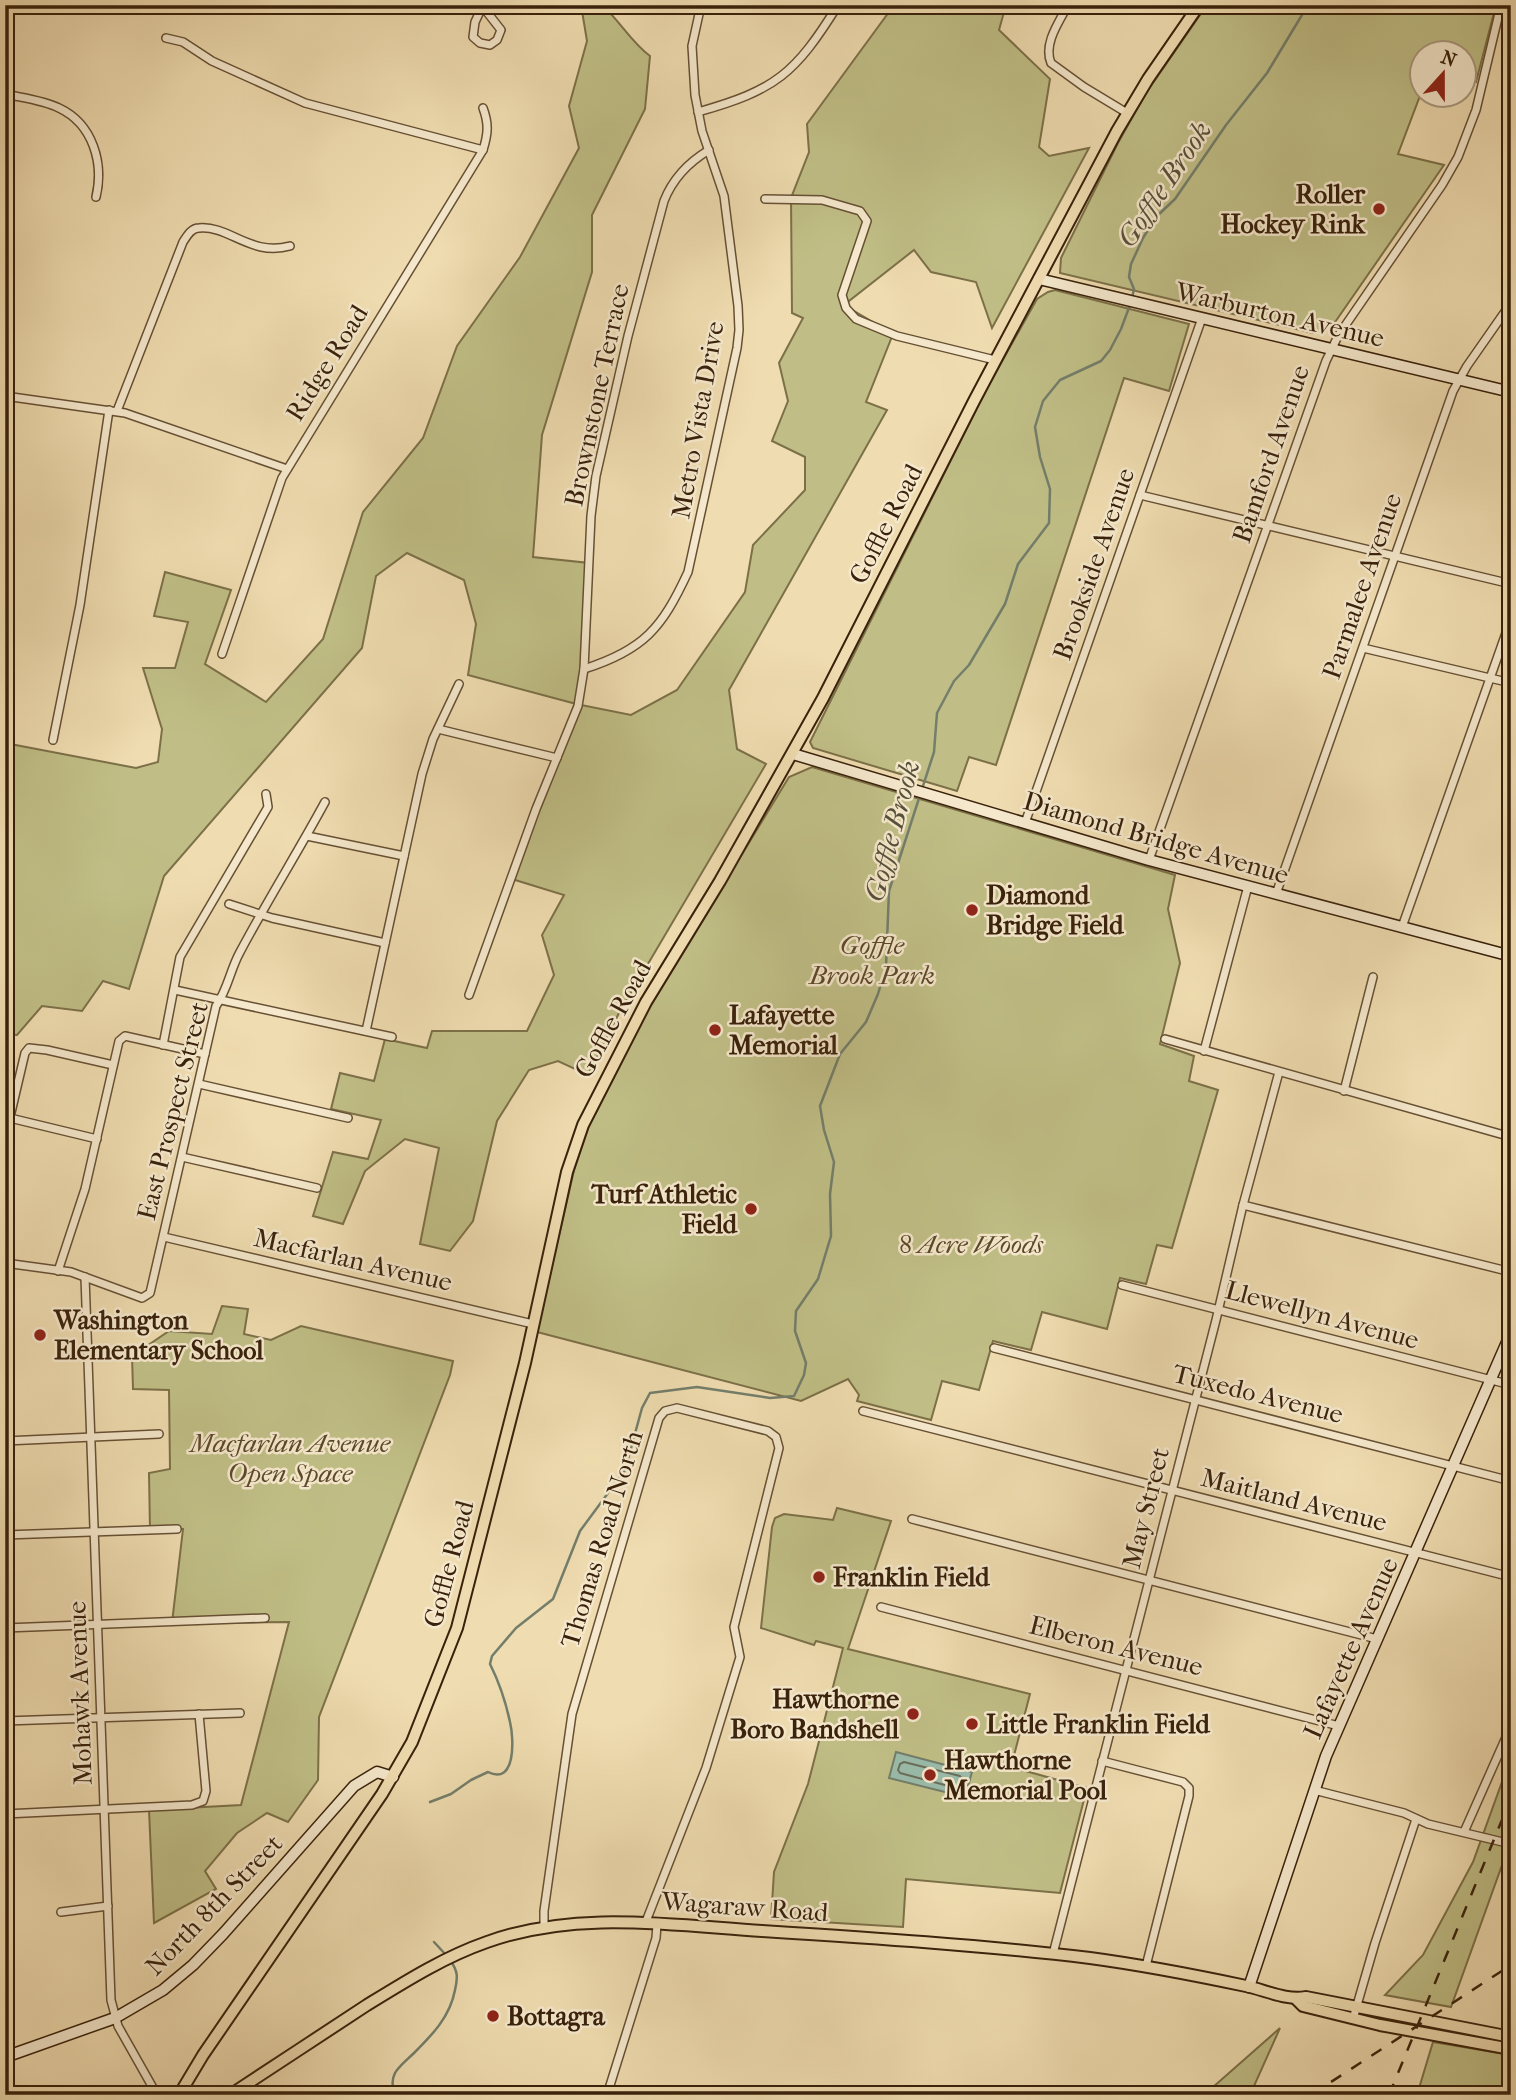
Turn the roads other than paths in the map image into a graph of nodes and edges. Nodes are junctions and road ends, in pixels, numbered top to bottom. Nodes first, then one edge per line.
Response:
1 (701, 5) edge
2 (838, 5) edge
3 (1068, 5) edge
4 (1199, 5) edge
5 (1502, 5) edge
6 (483, 6) edge
7 (166, 38) dead end
8 (5, 94) edge
9 (483, 108) dead end
10 (698, 111) junction
11 (1127, 113) junction
12 (483, 149) junction
13 (709, 150) junction
14 (96, 197) dead end
15 (765, 199) dead end
16 (290, 246) dead end
17 (1039, 279) junction
18 (1511, 303) edge
19 (1202, 318) junction
20 (1331, 349) junction
21 (995, 360) junction
22 (1459, 380) junction
23 (1511, 392) edge
24 (5, 396) edge
25 (113, 411) junction
26 (287, 469) junction
27 (1140, 495) junction
28 (1268, 526) junction
29 (1395, 556) junction
30 (1511, 584) edge
31 (1511, 619) edge
32 (1363, 648) junction
33 (222, 654) dead end
34 (584, 669) junction
35 (1490, 678) junction
36 (1511, 683) edge
37 (459, 684) dead end
38 (438, 729) junction
39 (53, 740) dead end
40 (793, 754) junction
41 (557, 758) junction
42 (266, 794) dead end
43 (325, 802) dead end
44 (1025, 823) junction
45 (307, 835) junction
46 (404, 856) junction
47 (1149, 860) junction
48 (1248, 886) junction
49 (1276, 894) junction
50 (229, 904) dead end
51 (262, 914) junction
52 (1402, 927) junction
53 (385, 943) junction
54 (1511, 956) edge
55 (1373, 977) dead end
56 (175, 990) junction
57 (469, 995) dead end
58 (220, 999) junction
59 (366, 1031) junction
60 (392, 1037) dead end
61 (1166, 1039) dead end
62 (163, 1045) junction
63 (1204, 1051) junction
64 (205, 1054) junction
65 (113, 1065) junction
66 (1279, 1072) junction
67 (199, 1084) junction
68 (1344, 1091) junction
69 (10, 1118) junction
70 (348, 1118) dead end
71 (1511, 1137) edge
72 (5, 1138) edge
73 (97, 1139) junction
74 (182, 1157) junction
75 (317, 1188) dead end
76 (1243, 1205) junction
77 (164, 1237) junction
78 (5, 1263) edge
79 (58, 1271) junction
80 (1511, 1272) edge
81 (85, 1278) junction
82 (1122, 1285) dead end
83 (1218, 1310) junction
84 (533, 1324) junction
85 (1511, 1333) edge
86 (994, 1348) dead end
87 (1490, 1380) junction
88 (1511, 1385) edge
89 (1195, 1400) junction
90 (863, 1411) dead end
91 (159, 1434) dead end
92 (92, 1438) junction
93 (5, 1441) edge
94 (1453, 1466) junction
95 (1511, 1481) edge
96 (1172, 1490) junction
97 (912, 1520) dead end
98 (177, 1529) dead end
99 (96, 1531) junction
100 (5, 1535) edge
101 (1415, 1553) junction
102 (1511, 1577) edge
103 (1149, 1580) junction
104 (881, 1608) dead end
105 (265, 1618) dead end
106 (99, 1624) junction
107 (5, 1628) edge
108 (1377, 1639) junction
109 (1126, 1671) junction
110 (240, 1713) dead end
111 (199, 1714) junction
112 (102, 1717) junction
113 (5, 1721) edge
114 (1339, 1726) junction
115 (1511, 1726) edge
116 (1102, 1761) junction
117 (393, 1777) junction
118 (1314, 1790) junction
119 (105, 1811) junction
120 (5, 1814) edge
121 (1416, 1819) junction
122 (1464, 1832) junction
123 (1511, 1844) edge
124 (108, 1906) junction
125 (61, 1912) dead end
126 (645, 1924) junction
127 (657, 1924) junction
128 (544, 1927) junction
129 (1053, 1954) junction
130 (1146, 1966) junction
131 (1249, 1987) junction
132 (1354, 2014) junction
133 (115, 2018) junction
134 (1511, 2037) edge
135 (1511, 2049) edge
136 (5, 2057) edge
137 (157, 2095) edge
138 (179, 2095) edge
139 (230, 2095) edge
140 (607, 2095) edge

1 - 10 street, Metro Vista Drive
2 - 10 street
3 - 11 street
4 - 11 main road, Goffle Road
5 - 20 street, Bamford Avenue
6 - 6 street
7 - 12 street
8 - 14 street
9 - 12 street, Ridge Road
10 - 13 street, Metro Vista Drive
11 - 17 main road, Goffle Road
12 - 26 street, Ridge Road
13 - 34 street, Brownstone Terrace
13 - 34 street, Metro Vista Drive
15 - 21 street
16 - 25 street
17 - 19 street, Warburton Avenue
17 - 21 main road, Goffle Road
18 - 22 street, Parmalee Avenue
19 - 20 street, Warburton Avenue
19 - 27 street, Brookside Avenue
20 - 22 street, Warburton Avenue
20 - 28 street, Bamford Avenue
21 - 40 main road, Goffle Road
22 - 23 street, Warburton Avenue
22 - 29 street, Parmalee Avenue
24 - 25 street
25 - 26 street
25 - 39 street
26 - 33 street, Ridge Road
27 - 28 street
27 - 44 street, Brookside Avenue
28 - 29 street
28 - 47 street, Bamford Avenue
29 - 30 street
29 - 32 street, Parmalee Avenue
31 - 35 street
32 - 35 street
32 - 49 street, Parmalee Avenue
34 - 41 street, Brownstone Terrace
35 - 36 street
35 - 52 street
37 - 38 street
38 - 41 street
38 - 46 street
40 - 44 street, Diamond Bridge Avenue
40 - 84 main road, Goffle Road
41 - 57 street, Brownstone Terrace
42 - 56 street
43 - 45 street, East Prospect Street
44 - 47 street, Diamond Bridge Avenue
45 - 46 street
45 - 51 street, East Prospect Street
46 - 53 street
47 - 48 street, Diamond Bridge Avenue
48 - 49 street, Diamond Bridge Avenue
48 - 63 street
49 - 52 street, Diamond Bridge Avenue
50 - 51 street
51 - 53 street
51 - 58 street, East Prospect Street
52 - 54 street, Diamond Bridge Avenue
53 - 59 street
55 - 68 street
56 - 58 street
56 - 62 street
58 - 59 street
58 - 64 street, East Prospect Street
59 - 60 street
61 - 63 street
62 - 64 street
62 - 65 street
63 - 66 street
64 - 67 street, East Prospect Street
65 - 69 street
65 - 73 street
66 - 68 street
66 - 76 street, May Street
67 - 70 street
67 - 74 street, East Prospect Street
68 - 71 street
69 - 72 street
69 - 73 street
73 - 79 street
74 - 75 street
74 - 77 street, East Prospect Street
76 - 80 street
76 - 83 street, May Street
77 - 81 street, East Prospect Street
77 - 84 street, Macfarlan Avenue
78 - 79 street
79 - 81 street
81 - 92 street, Mohawk Avenue
82 - 83 street, Llewellyn Avenue
83 - 87 street, Llewellyn Avenue
83 - 89 street, May Street
84 - 117 main road, Goffle Road
85 - 87 street, Lafayette Avenue
86 - 89 street, Tuxedo Avenue
87 - 88 street, Llewellyn Avenue
87 - 94 street, Lafayette Avenue
89 - 94 street, Tuxedo Avenue
89 - 96 street, May Street
90 - 96 street, Maitland Avenue
91 - 92 street
92 - 93 street
92 - 99 street, Mohawk Avenue
94 - 95 street, Tuxedo Avenue
94 - 101 street, Lafayette Avenue
96 - 101 street, Maitland Avenue
96 - 103 street, May Street
97 - 103 street
98 - 99 street
99 - 100 street
99 - 106 street, Mohawk Avenue
101 - 102 street, Maitland Avenue
101 - 108 street, Lafayette Avenue
103 - 108 street
103 - 109 street, May Street
104 - 109 street, Elberon Avenue
105 - 106 street
106 - 107 street
106 - 112 street, Mohawk Avenue
108 - 114 street, Lafayette Avenue
109 - 114 street, Elberon Avenue
109 - 116 street, May Street
110 - 111 street
111 - 112 street
111 - 119 street
112 - 113 street
112 - 119 street, Mohawk Avenue
114 - 118 street, Lafayette Avenue
115 - 122 street
116 - 129 street, May Street
116 - 130 street
117 - 133 street, North 8th Street
117 - 138 main road, Goffle Road
118 - 121 street
118 - 131 street, Lafayette Avenue
119 - 120 street
119 - 124 street, Mohawk Avenue
121 - 122 street
121 - 132 street
122 - 123 street
124 - 125 street
124 - 133 street, Mohawk Avenue
126 - 127 main road, Wagaraw Road
126 - 128 main road, Wagaraw Road
126 - 128 street, Thomas Road North
127 - 129 main road, Wagaraw Road
127 - 140 street
128 - 139 main road, Wagaraw Road
129 - 130 main road, Wagaraw Road
130 - 131 main road, Wagaraw Road
131 - 132 main road, Wagaraw Road
132 - 134 main road, Wagaraw Road
132 - 135 main road, Wagaraw Road
133 - 136 street, North 8th Street
133 - 137 street, Mohawk Avenue

